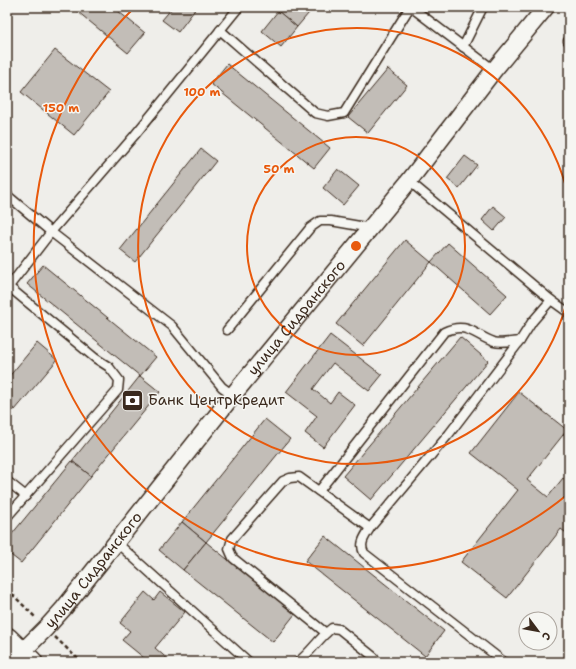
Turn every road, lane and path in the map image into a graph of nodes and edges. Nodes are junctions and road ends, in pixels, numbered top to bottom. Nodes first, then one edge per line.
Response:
1 (239, 7) edge
2 (410, 7) edge
3 (483, 7) edge
4 (546, 7) edge
5 (220, 30) junction
6 (463, 46) junction
7 (494, 70) junction
8 (409, 181) junction
9 (7, 195) edge
10 (371, 228) junction
11 (51, 232) junction
12 (8, 288) edge
13 (551, 300) junction
14 (569, 313) edge
15 (227, 330) dead end
16 (520, 341) junction
17 (233, 395) junction
18 (7, 481) edge
19 (319, 491) junction
20 (26, 496) junction
21 (7, 517) edge
22 (370, 528) junction
23 (116, 543) junction
24 (326, 633) junction
25 (18, 654) edge
26 (249, 662) edge
27 (298, 662) edge
28 (376, 662) edge
29 (504, 662) edge

1 - 5 lane
2 - 5 lane
2 - 6 lane
3 - 6 lane
4 - 7 street, улица Сидранского
5 - 11 lane
6 - 7 lane
7 - 8 street, улица Сидранского
8 - 10 street, улица Сидранского
8 - 13 lane
9 - 11 lane
10 - 15 lane
10 - 17 street, улица Сидранского
11 - 12 lane
11 - 17 lane
12 - 20 lane
13 - 14 lane
13 - 16 lane
16 - 19 lane
16 - 22 lane
17 - 23 street, улица Сидранского
18 - 20 lane
19 - 22 lane
19 - 24 lane
20 - 21 lane
22 - 29 lane
23 - 25 street, улица Сидранского
23 - 26 lane
24 - 27 lane
24 - 28 lane

